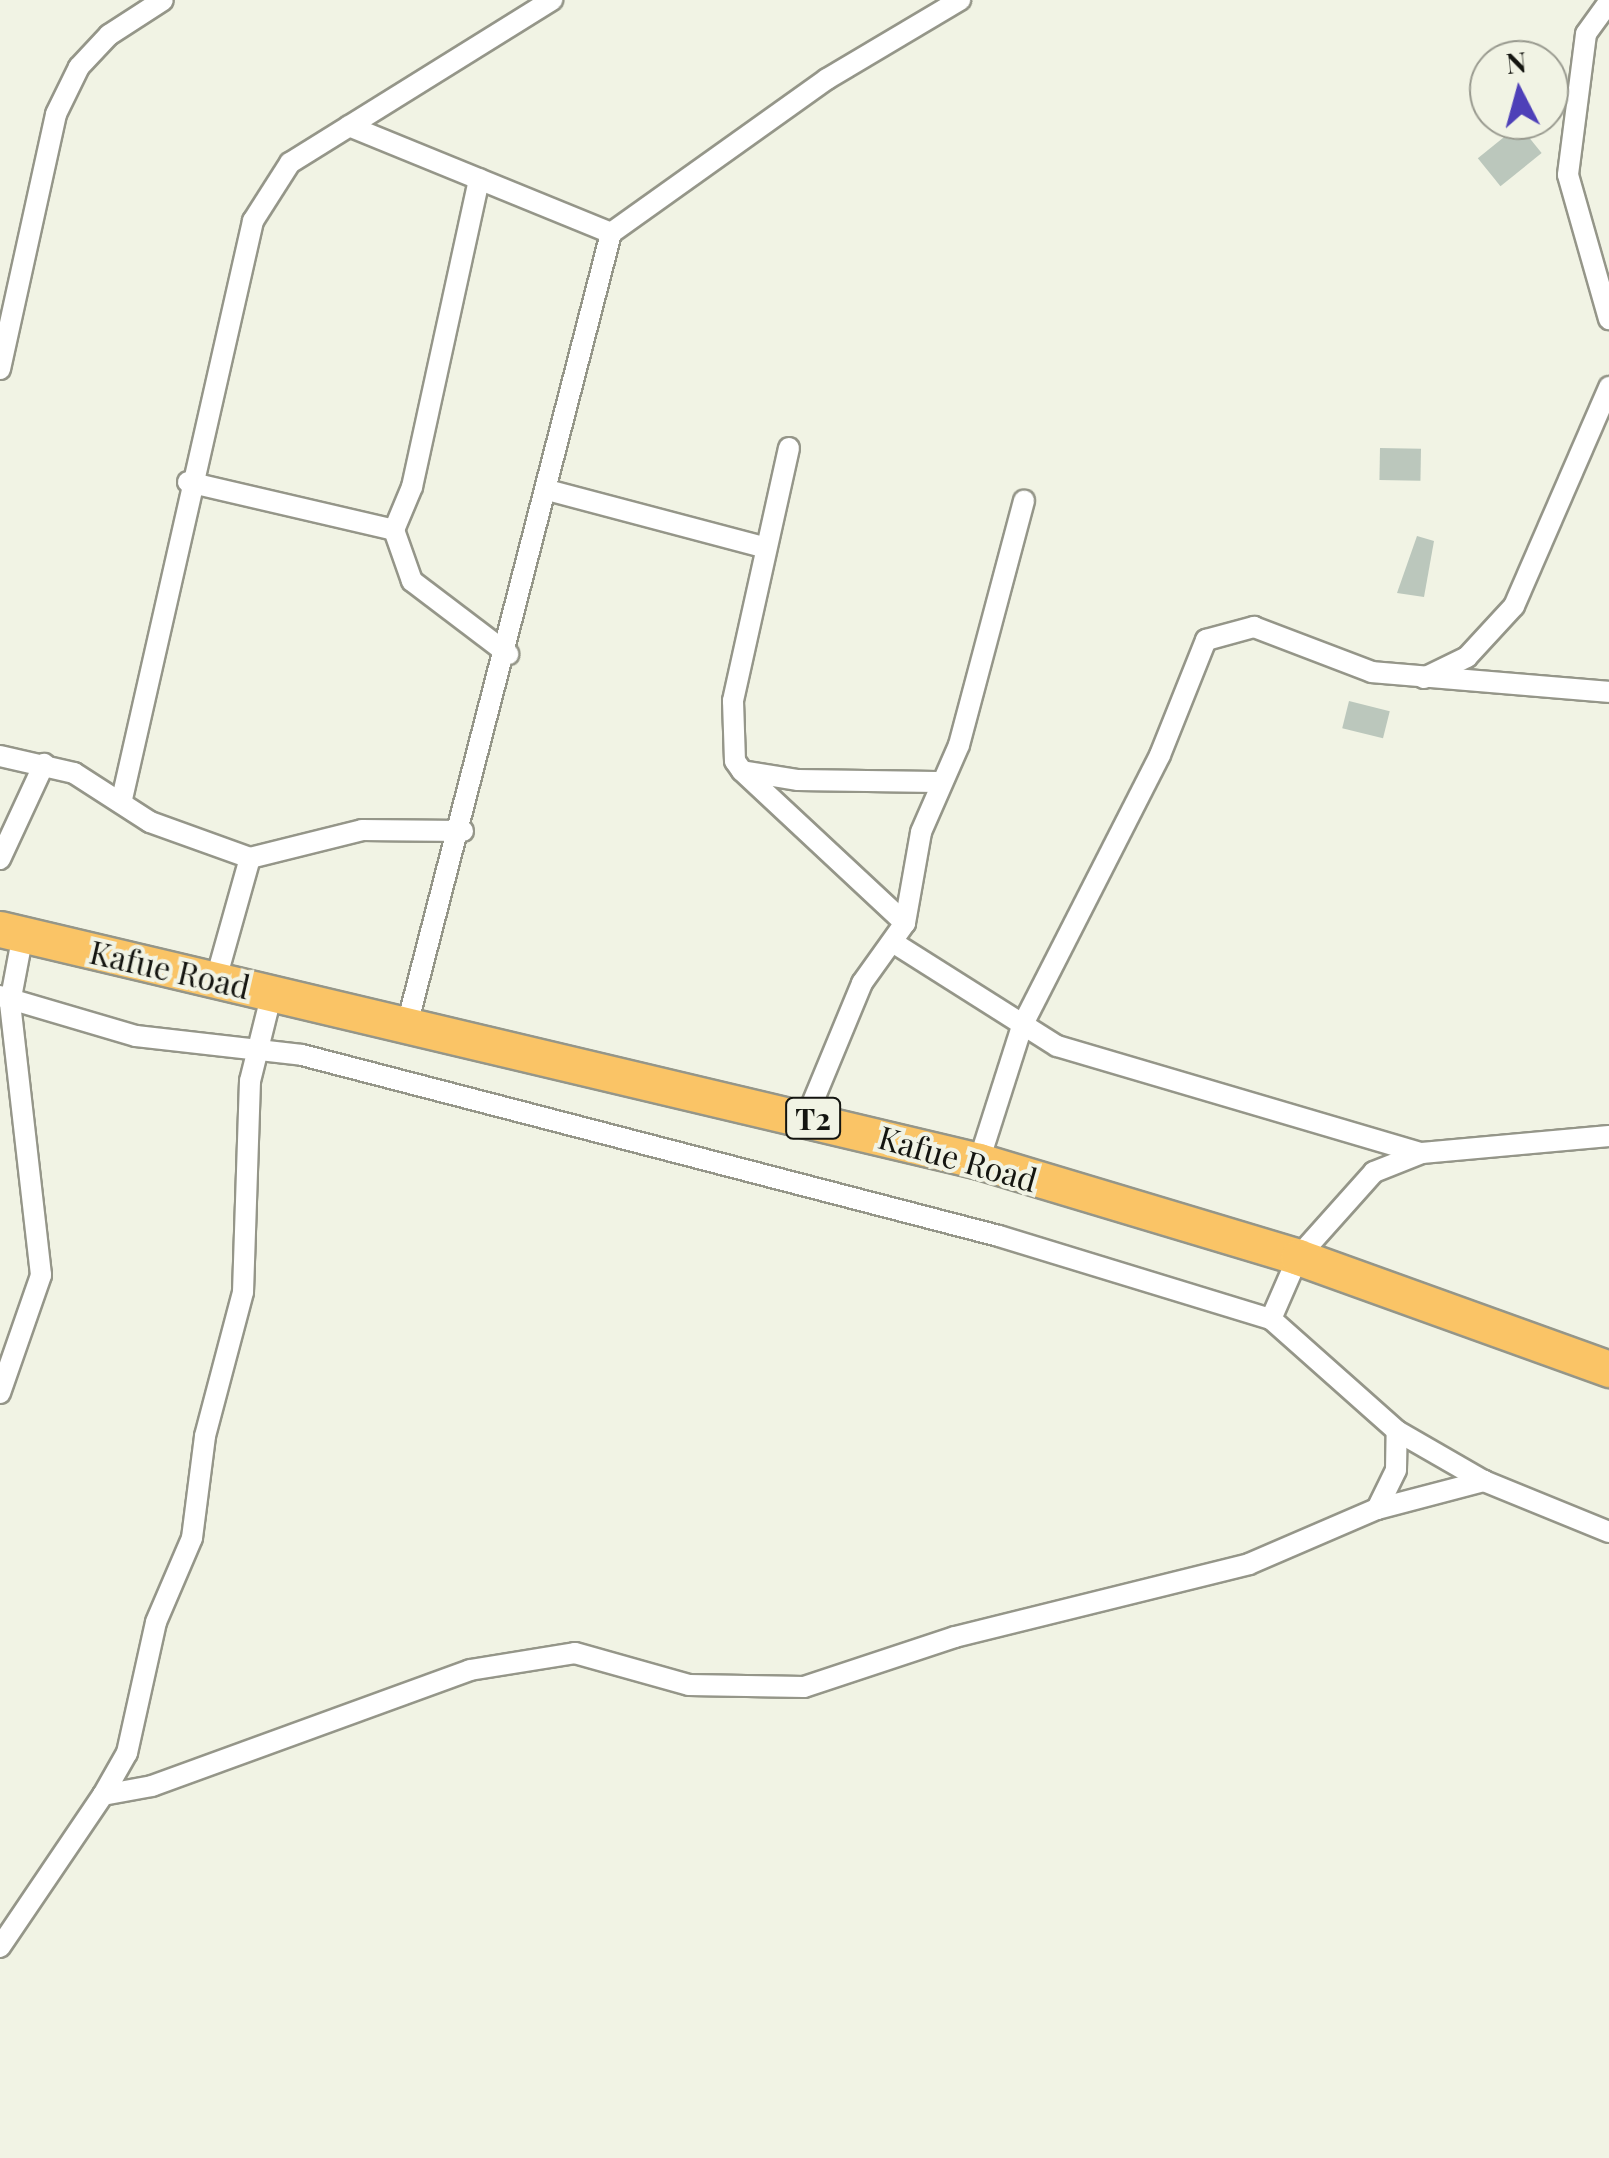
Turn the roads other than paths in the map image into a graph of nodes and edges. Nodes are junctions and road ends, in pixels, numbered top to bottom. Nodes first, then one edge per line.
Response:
1 (164, 0) edge
2 (552, 0) edge
3 (960, 0) edge
4 (1609, 2) edge
5 (349, 126) junction
6 (479, 179) junction
7 (611, 233) junction
8 (1609, 319) edge
9 (0, 370) edge
10 (1609, 387) edge
11 (788, 448) dead end
12 (188, 482) junction
13 (551, 491) junction
14 (1024, 500) dead end
15 (394, 530) junction
16 (766, 548) junction
17 (508, 654) junction
18 (1422, 679) junction
19 (1609, 692) edge
20 (0, 756) edge
21 (44, 764) junction
22 (742, 771) junction
23 (936, 782) junction
24 (122, 798) junction
25 (463, 830) junction
26 (250, 858) junction
27 (0, 859) edge
28 (905, 923) junction
29 (11, 931) edge
30 (894, 944) junction
31 (216, 978) junction
32 (272, 993) junction
33 (5, 997) edge
34 (408, 1021) junction
35 (1022, 1026) junction
36 (257, 1050) junction
37 (807, 1116) junction
38 (1609, 1136) edge
39 (1422, 1153) junction
40 (979, 1161) junction
41 (1298, 1258) junction
42 (1271, 1319) junction
43 (1609, 1369) edge
44 (0, 1394) edge
45 (1397, 1431) junction
46 (1484, 1481) junction
47 (1377, 1509) junction
48 (1609, 1532) edge
49 (103, 1795) junction
50 (0, 1947) edge

1 - 9 street
2 - 5 street
3 - 7 street
4 - 8 street
5 - 6 street
5 - 12 street
6 - 7 street
6 - 15 street
7 - 13 street
10 - 18 street
11 - 16 street
12 - 15 street
12 - 24 street
13 - 16 street
13 - 17 street
14 - 23 street
15 - 17 street
16 - 22 street
17 - 25 street
18 - 19 street
18 - 35 street
20 - 21 street
21 - 24 street
21 - 27 street
22 - 23 street
22 - 28 street
23 - 28 street
24 - 26 street
25 - 26 street
25 - 34 street
26 - 31 street
28 - 30 street
29 - 31 highway, Kafue Road / T2
29 - 33 street
30 - 35 street
30 - 37 street
31 - 32 highway, Kafue Road / T2
32 - 34 highway, Kafue Road / T2
32 - 36 street
33 - 36 street
33 - 44 street
34 - 37 highway, Kafue Road / T2
35 - 39 street
35 - 40 street
36 - 42 street
36 - 49 street
37 - 40 highway, Kafue Road / T2
38 - 39 street
39 - 41 street
40 - 41 highway, Kafue Road / T2
41 - 42 street
41 - 43 highway, Kafue Road / T2
42 - 45 street
45 - 46 street
45 - 47 street
46 - 47 street
46 - 48 street
47 - 49 street
49 - 50 street

